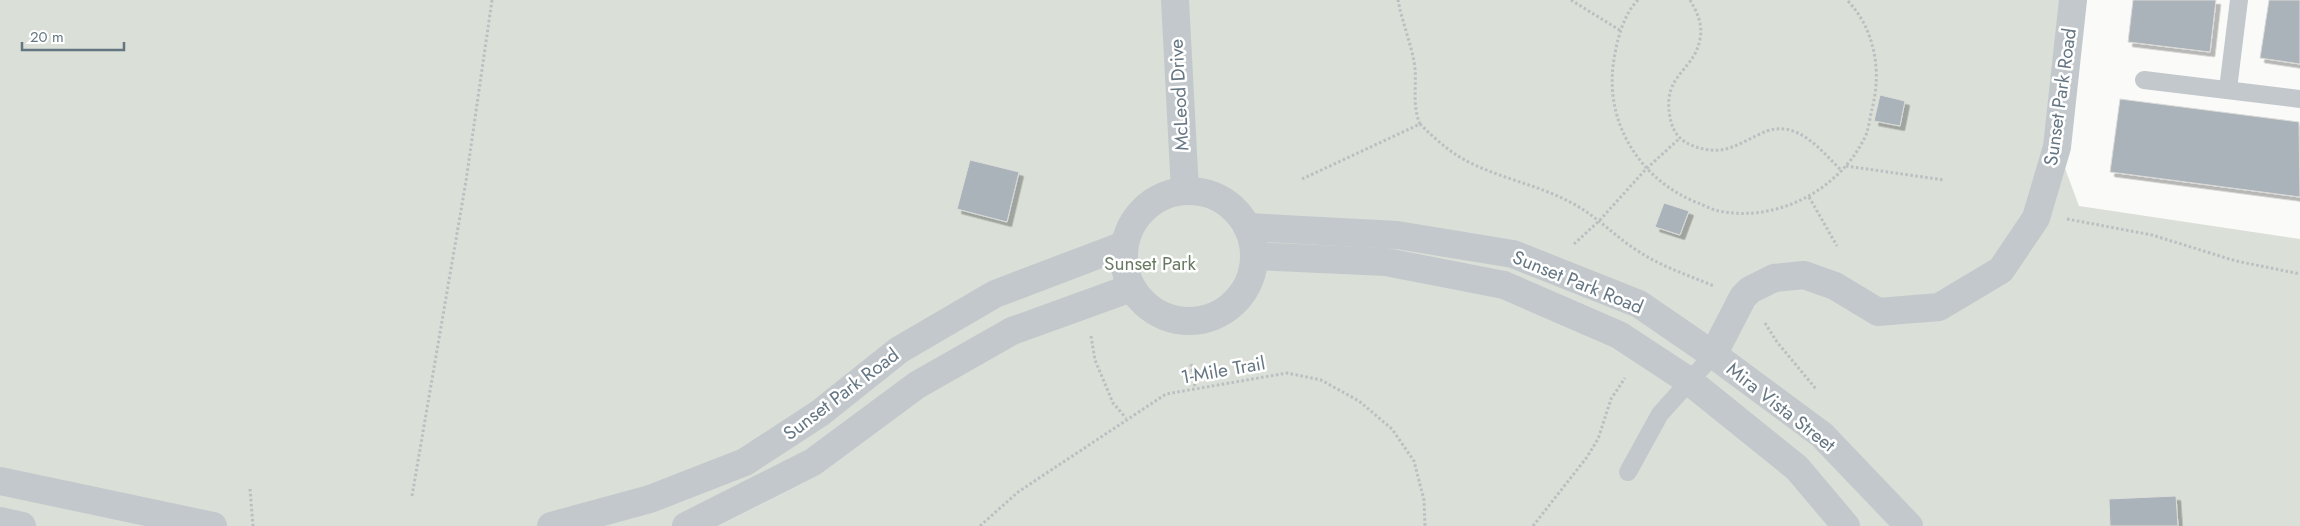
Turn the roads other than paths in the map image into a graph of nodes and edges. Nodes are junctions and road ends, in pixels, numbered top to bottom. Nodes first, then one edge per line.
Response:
1 (1175, 0) edge
2 (2073, 0) edge
3 (2239, 0) edge
4 (2144, 80) dead end
5 (2228, 89) junction
6 (2300, 99) edge
7 (1185, 191) junction
8 (1247, 227) junction
9 (1124, 245) junction
10 (1255, 256) junction
11 (1131, 288) junction
12 (1713, 355) junction
13 (1689, 381) junction
14 (1628, 472) dead end
15 (0, 481) edge
16 (0, 521) edge
17 (22, 526) edge
18 (213, 526) edge
19 (552, 526) edge
20 (686, 526) edge
21 (1846, 526) edge
22 (1909, 526) edge

1 - 7 street, McLeod Drive
2 - 12 street, Sunset Park Road
3 - 5 lane
4 - 5 lane
5 - 6 lane
7 - 8 street
7 - 9 street
8 - 10 street
8 - 12 street, Sunset Park Road
9 - 11 street
9 - 19 street, Sunset Park Road
10 - 11 street
10 - 13 street, Sunset Park Road
11 - 20 street, Sunset Park Road
12 - 13 lane
12 - 22 street, Mira Vista Street
13 - 14 lane
13 - 21 street, Mira Vista Street
15 - 18 street
16 - 17 street

